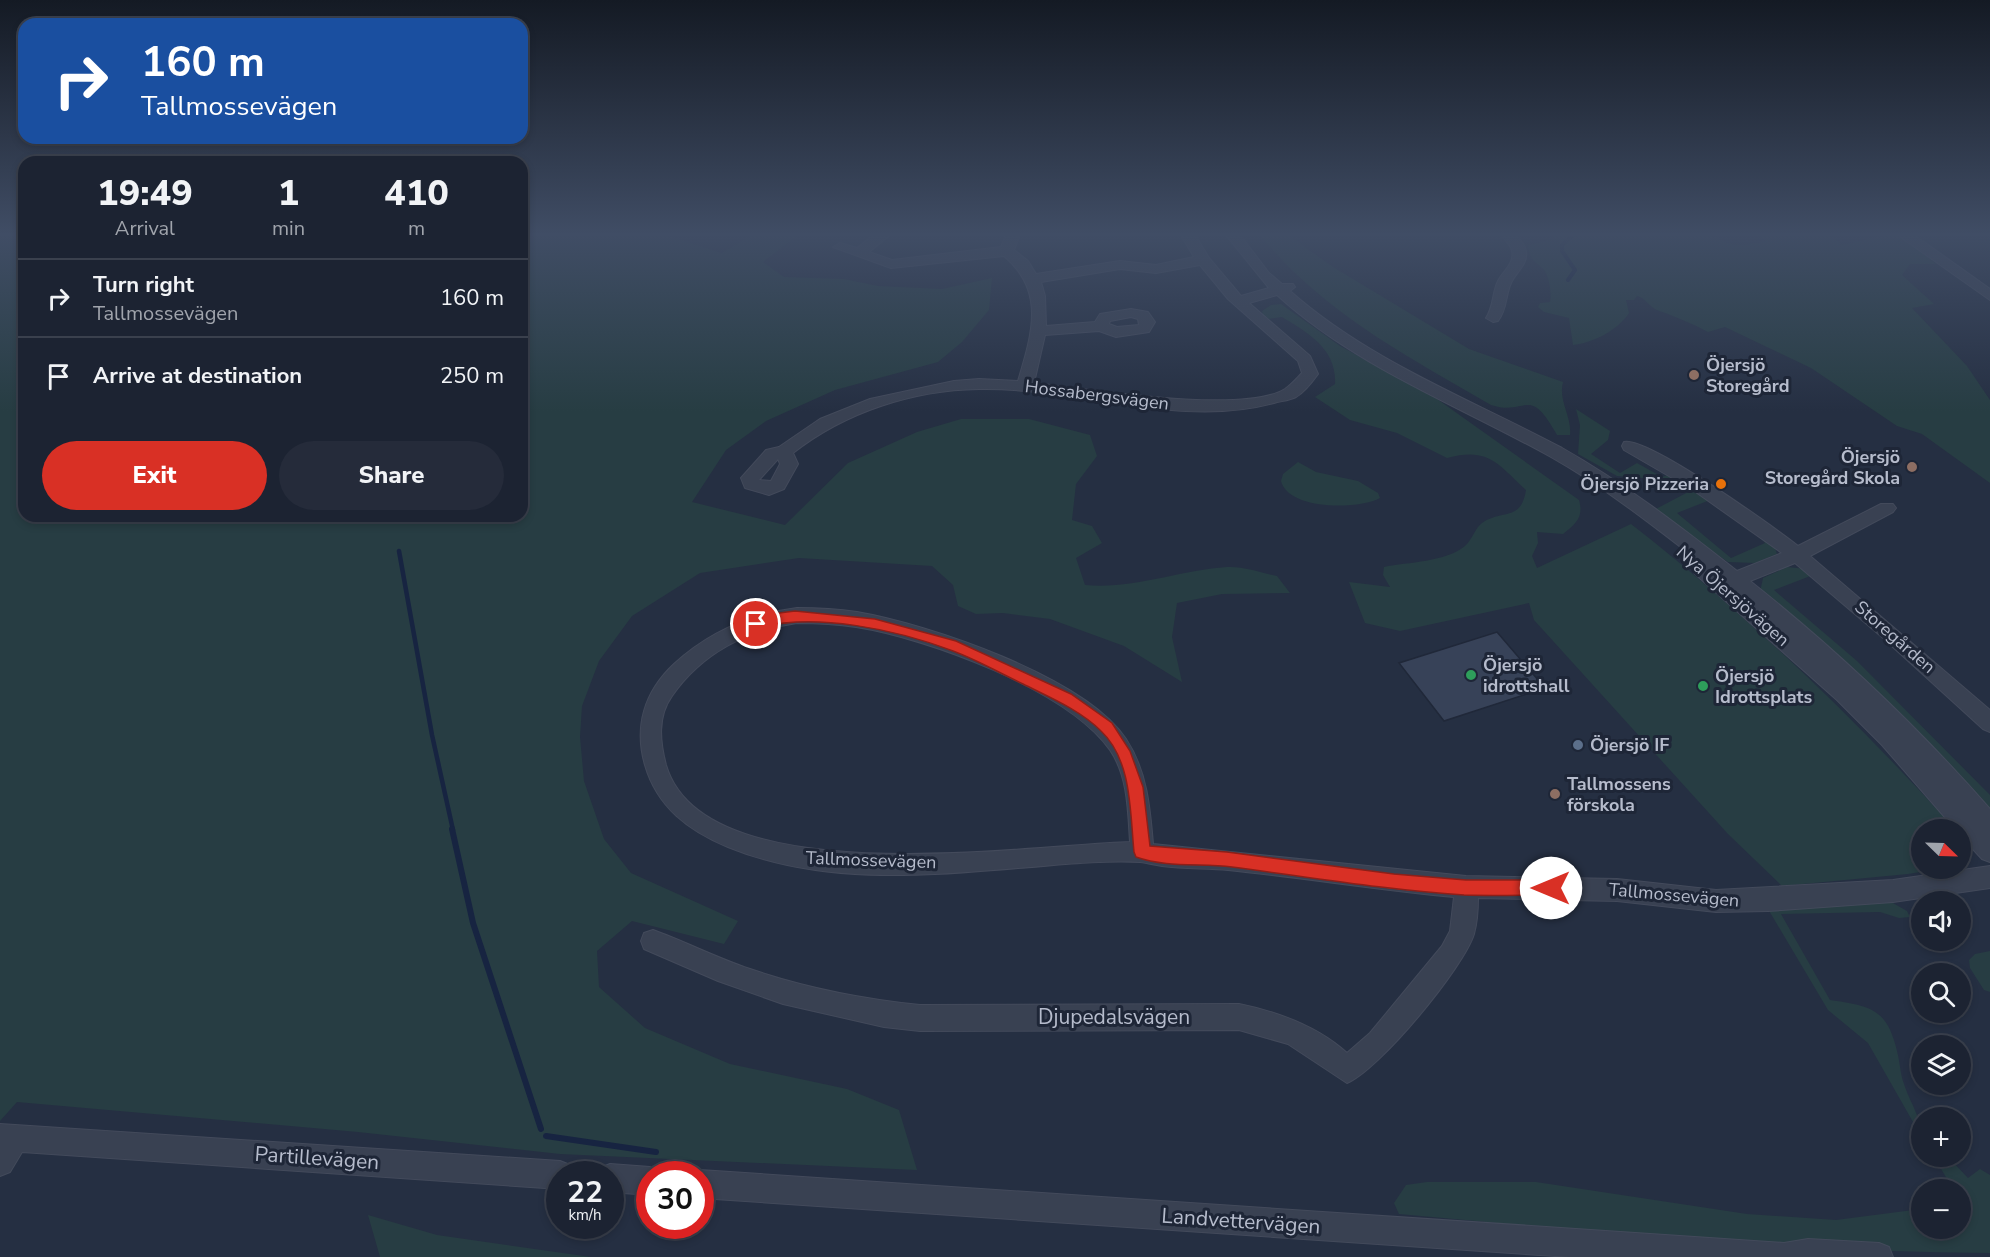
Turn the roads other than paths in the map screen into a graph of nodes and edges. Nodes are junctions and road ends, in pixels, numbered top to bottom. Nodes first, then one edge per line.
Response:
1 (1037, 294) edge
2 (1232, 294) edge
3 (1265, 294) edge
4 (1291, 294) edge
5 (1502, 294) edge
6 (1239, 301) junction
7 (1493, 318) dead end
8 (1100, 326) dead end
9 (1040, 331) junction
10 (1025, 386) junction
11 (1630, 446) dead end
12 (784, 452) dead end
13 (1887, 508) dead end
14 (1796, 555) junction
15 (1728, 582) junction
16 (1990, 723) edge
17 (1990, 825) edge
18 (1142, 852) junction
19 (1990, 852) edge
20 (1990, 877) edge
21 (1466, 887) junction
22 (653, 941) dead end
23 (7, 1138) edge
24 (0, 1162) edge
25 (546, 1174) edge
26 (714, 1185) edge
27 (1784, 1257) edge
28 (1879, 1257) edge

1 - 9 street
2 - 6 street, Hossabergsvägen
3 - 6 street
4 - 15 street, Nya Öjersjövägen
5 - 7 street
6 - 10 street, Hossabergsvägen
8 - 9 street
9 - 10 street
10 - 12 street, Hossabergsvägen
11 - 14 street, Storegården
13 - 14 street
14 - 15 street
14 - 16 street, Storegården
15 - 17 street, Nya Öjersjövägen
15 - 19 street, Nya Öjersjövägen
18 - 18 street, Tallmossevägen
18 - 21 street, Tallmossevägen
20 - 21 street, Tallmossevägen
21 - 22 street, Djupedalsvägen
23 - 24 street
23 - 25 street, Partillevägen
26 - 27 street, Landvettervägen
27 - 28 street, Landvettervägen

